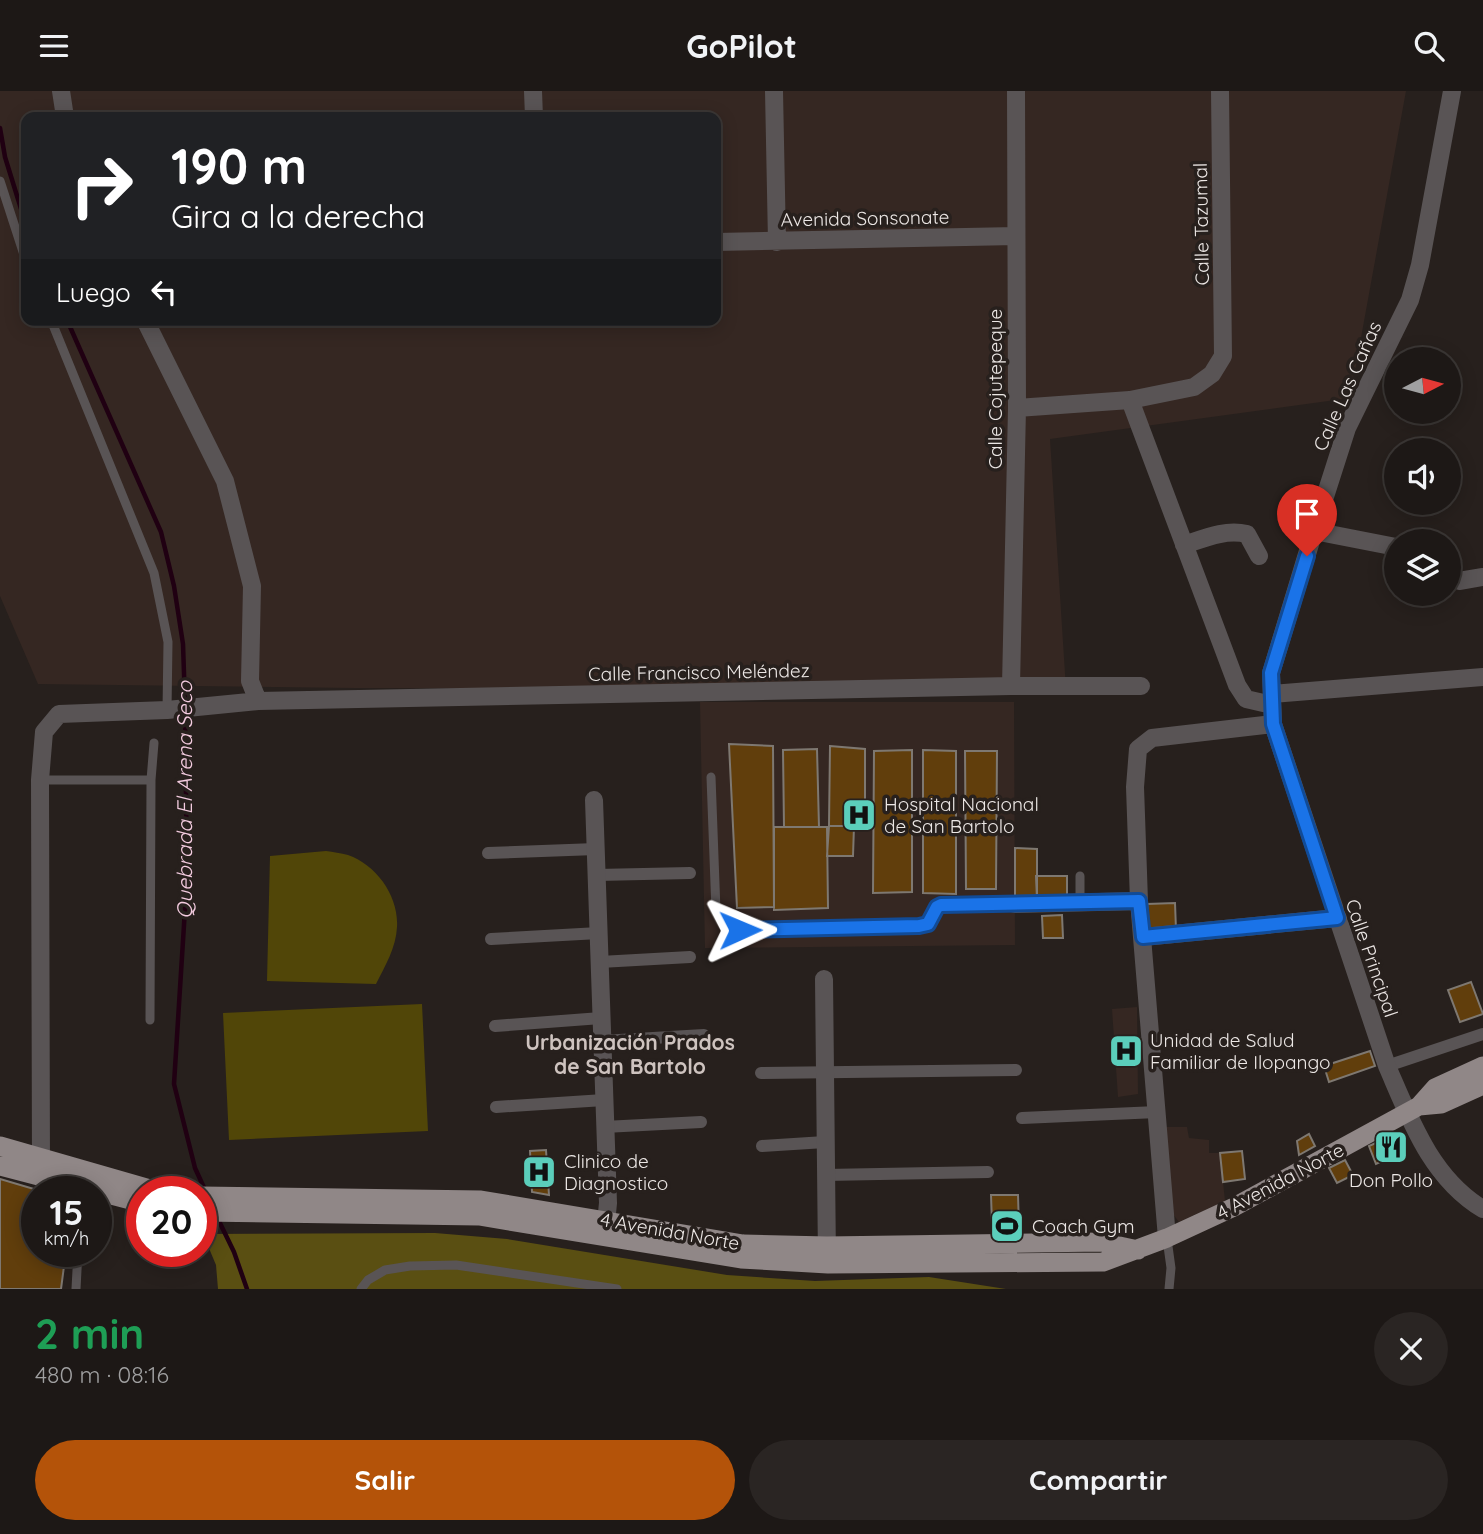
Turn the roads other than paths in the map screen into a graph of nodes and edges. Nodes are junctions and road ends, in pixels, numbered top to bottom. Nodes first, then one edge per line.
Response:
1 (61, 91) edge
2 (533, 91) edge
3 (774, 91) edge
4 (1016, 91) edge
5 (1220, 91) edge
6 (1452, 91) edge
7 (64, 112) edge
8 (534, 112) edge
9 (0, 181) edge
10 (1016, 236) junction
11 (721, 242) edge
12 (777, 242) junction
13 (21, 249) edge
14 (53, 326) edge
15 (148, 326) edge
16 (1130, 400) junction
17 (1017, 408) junction
18 (1314, 531) junction
19 (1184, 545) junction
20 (1384, 545) edge
21 (1259, 556) dead end
22 (1483, 577) edge
23 (1461, 580) edge
24 (1483, 677) edge
25 (1011, 687) junction
26 (1141, 687) dead end
27 (1272, 700) junction
28 (258, 701) junction
29 (171, 710) junction
30 (1273, 724) junction
31 (154, 743) dead end
32 (711, 777) dead end
33 (40, 780) junction
34 (151, 780) junction
35 (594, 800) dead end
36 (596, 849) junction
37 (488, 853) dead end
38 (690, 873) dead end
39 (597, 875) junction
40 (1080, 876) dead end
41 (1139, 901) junction
42 (1080, 902) junction
43 (1015, 904) joint
44 (1337, 918) junction
45 (599, 933) junction
46 (1143, 937) junction
47 (491, 939) dead end
48 (690, 957) dead end
49 (600, 962) junction
50 (824, 979) dead end
51 (601, 1018) junction
52 (150, 1020) dead end
53 (495, 1026) dead end
54 (1483, 1034) edge
55 (704, 1035) dead end
56 (602, 1041) junction
57 (1387, 1066) junction
58 (1483, 1066) edge
59 (1016, 1070) dead end
60 (825, 1071) junction
61 (761, 1073) dead end
62 (1483, 1085) edge
63 (604, 1100) junction
64 (496, 1107) dead end
65 (1413, 1109) junction
66 (1157, 1112) junction
67 (1022, 1118) dead end
68 (701, 1122) dead end
69 (604, 1127) junction
70 (825, 1142) junction
71 (0, 1146) edge
72 (762, 1146) dead end
73 (43, 1157) junction
74 (0, 1166) edge
75 (988, 1172) dead end
76 (825, 1175) junction
77 (36, 1176) edge
78 (40, 1176) edge
79 (77, 1176) edge
80 (217, 1206) edge
81 (1483, 1209) edge
82 (606, 1228) junction
83 (1167, 1238) junction
84 (827, 1255) junction
85 (77, 1267) edge
86 (76, 1289) edge
87 (361, 1289) edge
88 (617, 1289) edge
89 (1169, 1289) edge

1 - 7 street
2 - 8 street
3 - 12 street
4 - 10 street, Calle Cojutepeque
5 - 16 street, Calle Tazumal
6 - 18 street, Calle Las Cañas
9 - 13 lane
10 - 12 street, Avenida Sonsonate
10 - 17 street, Calle Cojutepeque
11 - 12 street, Avenida Sonsonate
14 - 29 lane
15 - 28 street
16 - 17 street
16 - 19 street
17 - 25 street, Calle Cojutepeque
18 - 20 street
18 - 27 street, Calle Las Cañas
19 - 21 street
19 - 27 street
22 - 23 street
24 - 27 street
25 - 26 street, Calle Francisco Meléndez
25 - 28 street, Calle Francisco Meléndez
27 - 30 street, Calle Principal
28 - 29 street, Calle Francisco Meléndez
29 - 33 street, Calle Francisco Meléndez
30 - 41 street
30 - 44 street, Calle Principal
31 - 34 lane
32 - 43 lane
33 - 34 lane
33 - 73 street
34 - 52 lane
35 - 36 street
36 - 37 street
36 - 39 street
38 - 39 street
39 - 45 street
40 - 42 lane
41 - 42 street
41 - 46 street
42 - 43 street
44 - 46 street
44 - 57 street, Calle Principal
45 - 47 street
45 - 49 street
46 - 66 street
48 - 49 street
49 - 51 street
50 - 60 street
51 - 53 street
51 - 56 street
54 - 57 street
55 - 56 street
56 - 63 street
57 - 65 street, Calle Principal
58 - 65 main road
59 - 60 street
60 - 61 street
60 - 70 street
62 - 65 main road
63 - 64 street
63 - 69 street
65 - 81 street, Calle Principal
65 - 83 main road, 4 Avenida Norte
66 - 67 street
66 - 83 street
68 - 69 street
69 - 82 street
70 - 72 street
70 - 76 street
71 - 73 main road
73 - 78 street
73 - 79 main road
74 - 77 main road
75 - 76 street
76 - 84 street
80 - 82 main road, 4 Avenida Norte
82 - 84 main road, 4 Avenida Norte
83 - 84 main road, 4 Avenida Norte
83 - 89 lane
85 - 86 lane
87 - 88 lane

